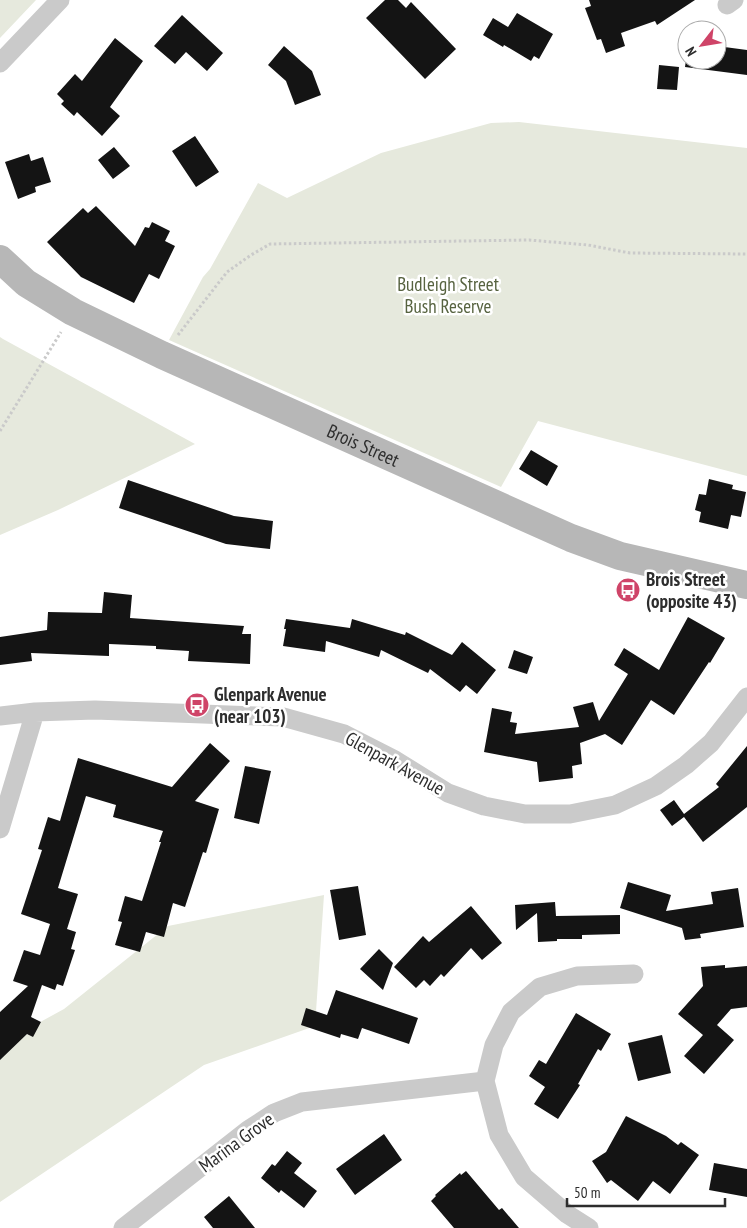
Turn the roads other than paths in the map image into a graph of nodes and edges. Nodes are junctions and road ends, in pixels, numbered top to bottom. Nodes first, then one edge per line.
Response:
1 (60, 0) edge
2 (0, 63) edge
3 (0, 259) edge
4 (747, 585) edge
5 (747, 697) edge
6 (35, 712) junction
7 (0, 716) edge
8 (0, 829) edge
9 (634, 974) dead end
10 (484, 1081) junction
11 (123, 1228) edge
12 (589, 1228) edge

1 - 2 street
3 - 4 main road, Brois Street
5 - 6 street, Glenpark Avenue
6 - 7 street, Glenpark Avenue
6 - 8 street
9 - 10 street
10 - 11 street, Marina Grove
10 - 12 street

